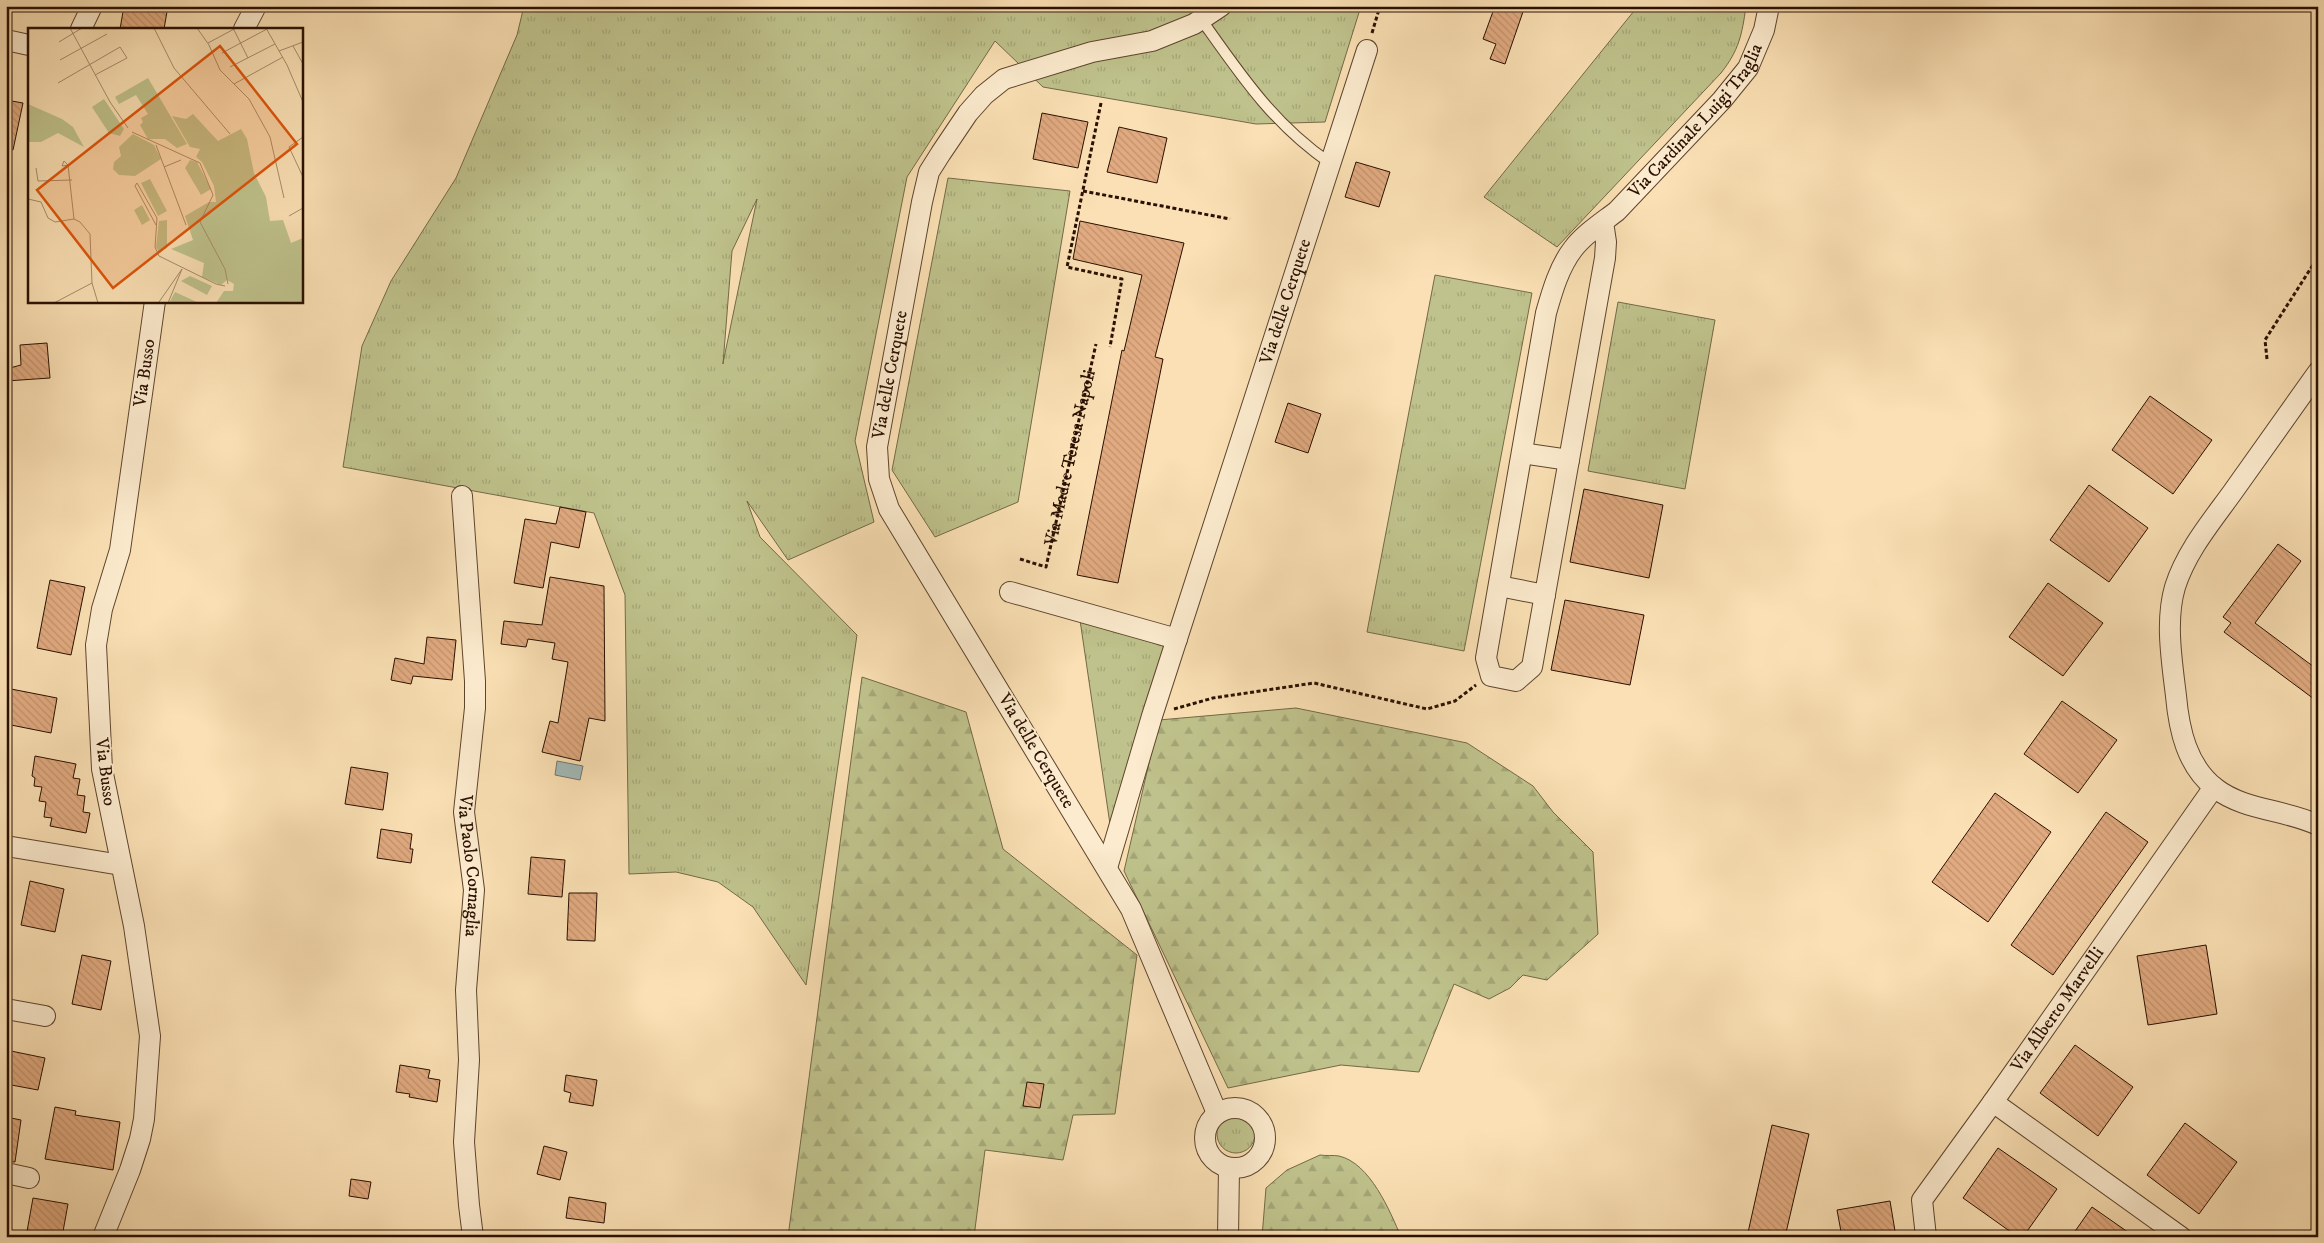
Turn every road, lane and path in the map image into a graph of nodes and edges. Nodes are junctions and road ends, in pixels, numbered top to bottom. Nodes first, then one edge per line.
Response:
1 (92, 6) edge
2 (256, 6) edge
3 (1221, 6) edge
4 (1380, 6) edge
5 (1769, 6) edge
6 (1201, 19) junction
7 (81, 28) edge
8 (245, 28) edge
9 (6, 40) edge
10 (28, 45) edge
11 (1367, 50) joint
12 (1101, 103) dead end
13 (1330, 162) junction
14 (1083, 191) junction
15 (1230, 219) dead end
16 (1603, 222) junction
17 (2318, 257) edge
18 (155, 302) edge
19 (1096, 344) dead end
20 (1110, 346) dead end
21 (2266, 359) dead end
22 (2318, 372) edge
23 (1522, 453) junction
24 (1569, 460) junction
25 (462, 496) dead end
26 (1020, 559) dead end
27 (1499, 586) junction
28 (1010, 592) dead end
29 (1545, 595) junction
30 (1177, 639) junction
31 (1492, 676) junction
32 (1152, 716) junction
33 (2214, 787) junction
34 (2318, 825) edge
35 (6, 846) edge
36 (121, 865) junction
37 (1107, 868) junction
38 (6, 1009) edge
39 (45, 1016) dead end
40 (1994, 1102) junction
41 (1217, 1113) junction
42 (1230, 1168) junction
43 (6, 1173) edge
44 (29, 1178) dead end
45 (103, 1237) edge
46 (474, 1237) edge
47 (1228, 1237) edge
48 (1926, 1237) edge
49 (2181, 1237) edge

1 - 7 street
2 - 8 street
3 - 6 street, Via delle Cerquete
4 - 11 path
5 - 16 street, Via Cardinale Luigi Traglia
6 - 13 lane
6 - 37 street, Via delle Cerquete
9 - 10 street
11 - 13 street, Via delle Cerquete
12 - 14 path
13 - 30 street, Via delle Cerquete
14 - 15 path
14 - 20 path
16 - 23 street, Via Cardinale Luigi Traglia
16 - 24 street
17 - 21 path
18 - 36 street, Via Busso
19 - 26 path, Via Madre Teresa Napoli
22 - 33 street
23 - 24 street
23 - 27 street, Via Cardinale Luigi Traglia
24 - 29 street
25 - 46 street, Via Paolo Cornaglia
27 - 29 street
27 - 31 street, Via Cardinale Luigi Traglia
28 - 30 street
29 - 31 street
30 - 32 street, Via delle Cerquete
31 - 32 path
32 - 37 street, Via delle Cerquete
33 - 34 street
33 - 40 street, Via Alberto Marvelli
35 - 36 street
36 - 45 street, Via Busso
37 - 41 street, Via delle Cerquete
38 - 39 street
40 - 48 street, Via Alberto Marvelli
40 - 49 street
41 - 42 street
41 - 42 street
42 - 47 street
43 - 44 street

